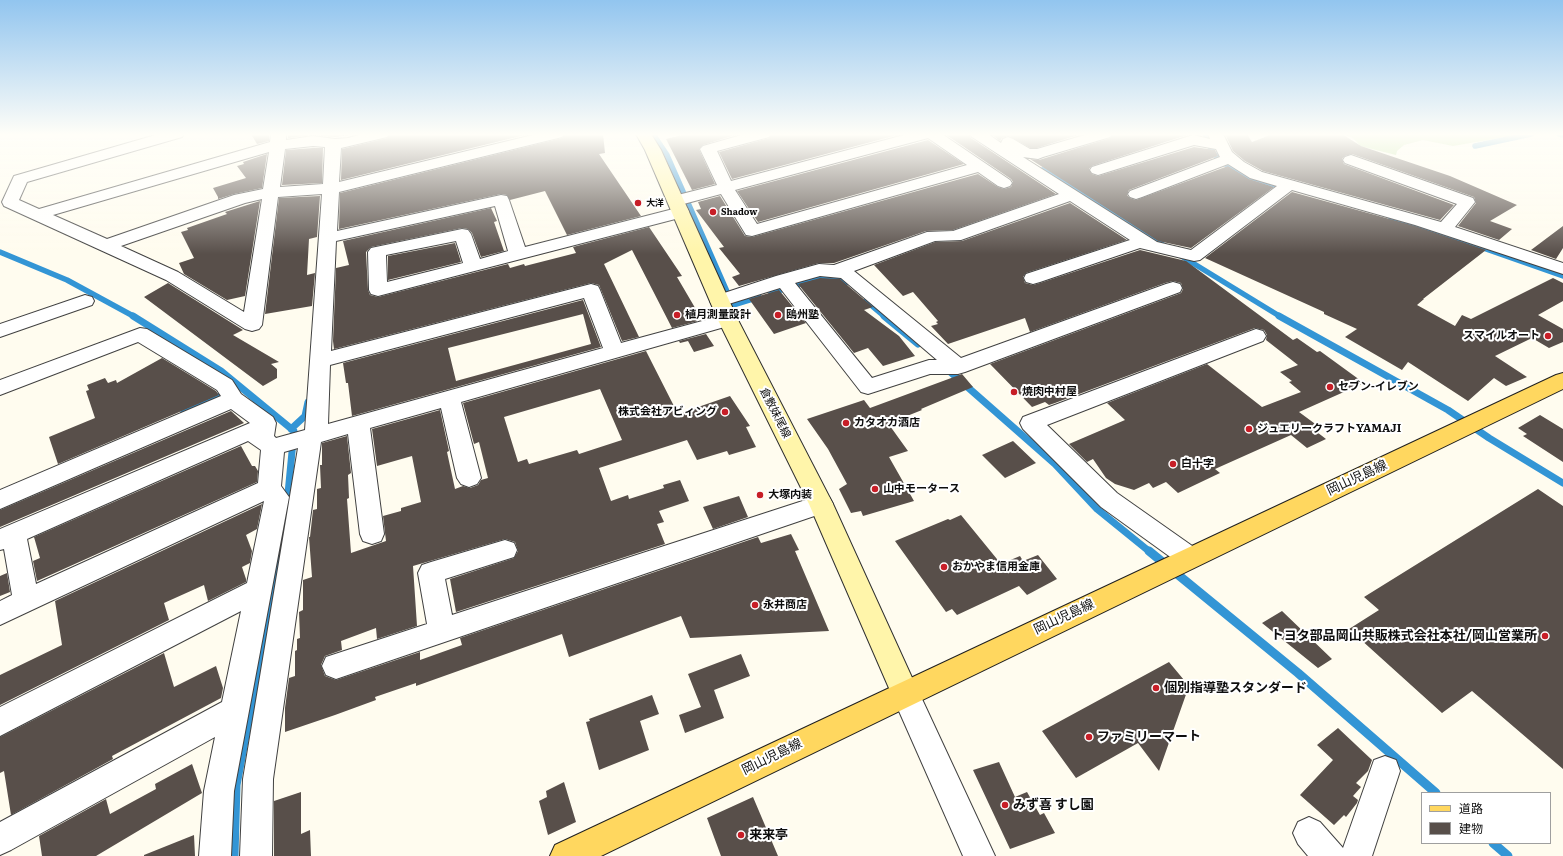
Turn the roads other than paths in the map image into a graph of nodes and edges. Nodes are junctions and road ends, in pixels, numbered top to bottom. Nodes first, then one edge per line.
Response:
1 (38, 174) edge
2 (168, 174) edge
3 (274, 174) edge
4 (329, 174) edge
5 (390, 174) edge
6 (666, 174) edge
7 (720, 174) edge
8 (778, 174) edge
9 (954, 174) edge
10 (990, 174) edge
11 (1039, 174) edge
12 (1174, 174) edge
13 (1254, 174) edge
14 (1390, 174) edge
15 (1004, 183) dead end
16 (1287, 187) junction
17 (726, 188) junction
18 (327, 189) junction
19 (272, 192) junction
20 (1136, 194) dead end
21 (1072, 195) junction
22 (682, 203) junction
23 (38, 214) junction
24 (1444, 229) junction
25 (328, 238) junction
26 (106, 245) junction
27 (1154, 247) junction
28 (518, 254) junction
29 (473, 266) junction
30 (1563, 269) edge
31 (836, 270) junction
32 (1032, 278) dead end
33 (786, 285) junction
34 (1174, 288) dead end
35 (85, 301) dead end
36 (726, 304) junction
37 (0, 331) edge
38 (1256, 336) dead end
39 (614, 352) junction
40 (320, 361) junction
41 (950, 367) junction
42 (1563, 380) edge
43 (0, 388) edge
44 (230, 395) junction
45 (449, 398) junction
46 (358, 423) junction
47 (292, 440) junction
48 (469, 478) dead end
49 (269, 488) junction
50 (0, 500) edge
51 (821, 504) junction
52 (372, 534) dead end
53 (7, 537) edge
54 (506, 550) dead end
55 (1174, 565) junction
56 (258, 590) junction
57 (26, 601) junction
58 (0, 613) edge
59 (441, 630) junction
60 (336, 666) dead end
61 (905, 693) junction
62 (235, 710) junction
63 (0, 722) edge
64 (1385, 771) dead end
65 (1309, 833) dead end
66 (0, 839) edge
67 (215, 856) edge
68 (256, 856) edge
69 (566, 856) edge
70 (979, 856) edge
71 (1330, 856) edge
72 (1356, 856) edge

1 - 23 street
2 - 23 street
3 - 19 street
4 - 18 street
5 - 18 street
6 - 22 main road, 倉敷妹尾線
7 - 17 street
8 - 17 street
9 - 17 street
10 - 15 street
11 - 21 street
12 - 20 street
13 - 16 street
14 - 24 street
16 - 24 street
16 - 27 street
17 - 22 street
18 - 19 street
18 - 25 street
19 - 26 street
19 - 26 street
21 - 27 street
21 - 31 street
22 - 28 street
22 - 36 main road, 倉敷妹尾線
23 - 26 street
24 - 30 street
25 - 28 street
25 - 40 street
27 - 32 street
28 - 29 street
29 - 29 street
31 - 33 street
31 - 41 street
33 - 36 street
33 - 41 street
34 - 41 street
35 - 37 street
36 - 39 street
36 - 51 main road, 倉敷妹尾線
38 - 55 street
39 - 40 street
39 - 45 street
40 - 47 street
42 - 55 main road, 岡山児島線
43 - 44 street
44 - 47 street
44 - 50 street
45 - 46 street
45 - 48 street
46 - 47 street
46 - 52 street
47 - 49 street
47 - 53 street
47 - 68 street
49 - 56 street
49 - 57 street
51 - 59 street
51 - 61 main road, 倉敷妹尾線
53 - 57 street
54 - 59 street
55 - 61 main road, 岡山児島線
56 - 62 street
56 - 63 street
57 - 58 street
59 - 60 street
61 - 69 main road, 岡山児島線
61 - 70 street
62 - 66 street
62 - 67 street
64 - 72 street
65 - 71 street

